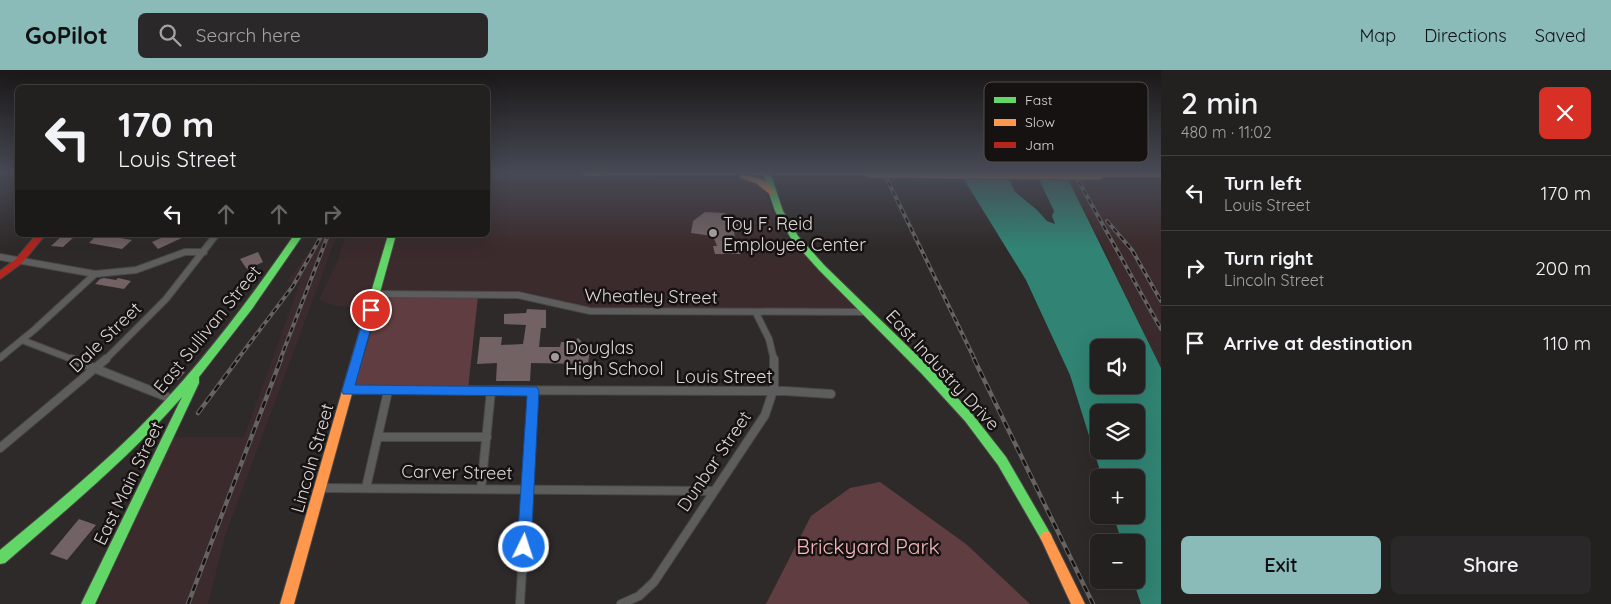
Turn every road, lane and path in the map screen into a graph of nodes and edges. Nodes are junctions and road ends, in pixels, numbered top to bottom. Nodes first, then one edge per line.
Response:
1 (774, 198) edge
2 (39, 237) edge
3 (215, 237) edge
4 (298, 237) edge
5 (391, 237) edge
6 (204, 252) junction
7 (0, 257) edge
8 (18, 260) junction
9 (95, 274) junction
10 (0, 276) edge
11 (376, 294) junction
12 (867, 312) junction
13 (756, 313) junction
14 (22, 340) junction
15 (0, 358) edge
16 (97, 368) junction
17 (194, 375) junction
18 (348, 390) junction
19 (388, 391) junction
20 (492, 391) junction
21 (533, 391) junction
22 (774, 392) junction
23 (831, 394) dead end
24 (172, 399) junction
25 (378, 437) junction
26 (487, 437) junction
27 (0, 448) edge
28 (321, 488) junction
29 (366, 488) junction
30 (481, 489) junction
31 (528, 489) junction
32 (714, 491) junction
33 (0, 558) edge
34 (88, 604) edge
35 (287, 604) edge
36 (520, 604) edge
37 (622, 604) edge
38 (1078, 604) edge

1 - 12 main road, East Industry Drive
2 - 8 main road
3 - 6 street, Dale Street
4 - 17 main road, East Sullivan Street
5 - 11 main road, Lincoln Street
6 - 9 street
6 - 16 street, Dale Street
7 - 8 street
8 - 9 street
8 - 10 main road
9 - 14 street
11 - 13 street, Wheatley Street
11 - 18 main road, Lincoln Street
12 - 13 street, Wheatley Street
12 - 38 main road, East Industry Drive
13 - 22 street, Dunbar Street
14 - 15 street
14 - 16 street
16 - 24 street
16 - 27 street, Dale Street
17 - 24 main road, East Sullivan Street
17 - 34 main road, East Main Street
18 - 19 street, Louis Street
18 - 28 main road, Lincoln Street
19 - 20 street, Louis Street
19 - 25 street
20 - 21 street, Louis Street
20 - 26 street
21 - 22 street, Louis Street
21 - 31 street
22 - 23 street, Louis Street
22 - 32 street, Dunbar Street
24 - 33 main road, East Sullivan Street
25 - 26 street
25 - 29 street
26 - 30 street
28 - 29 street, Carver Street
28 - 35 main road, Lincoln Street
29 - 30 street, Carver Street
30 - 31 street, Carver Street
31 - 32 street, Carver Street
31 - 36 street
32 - 37 street, Dunbar Street

